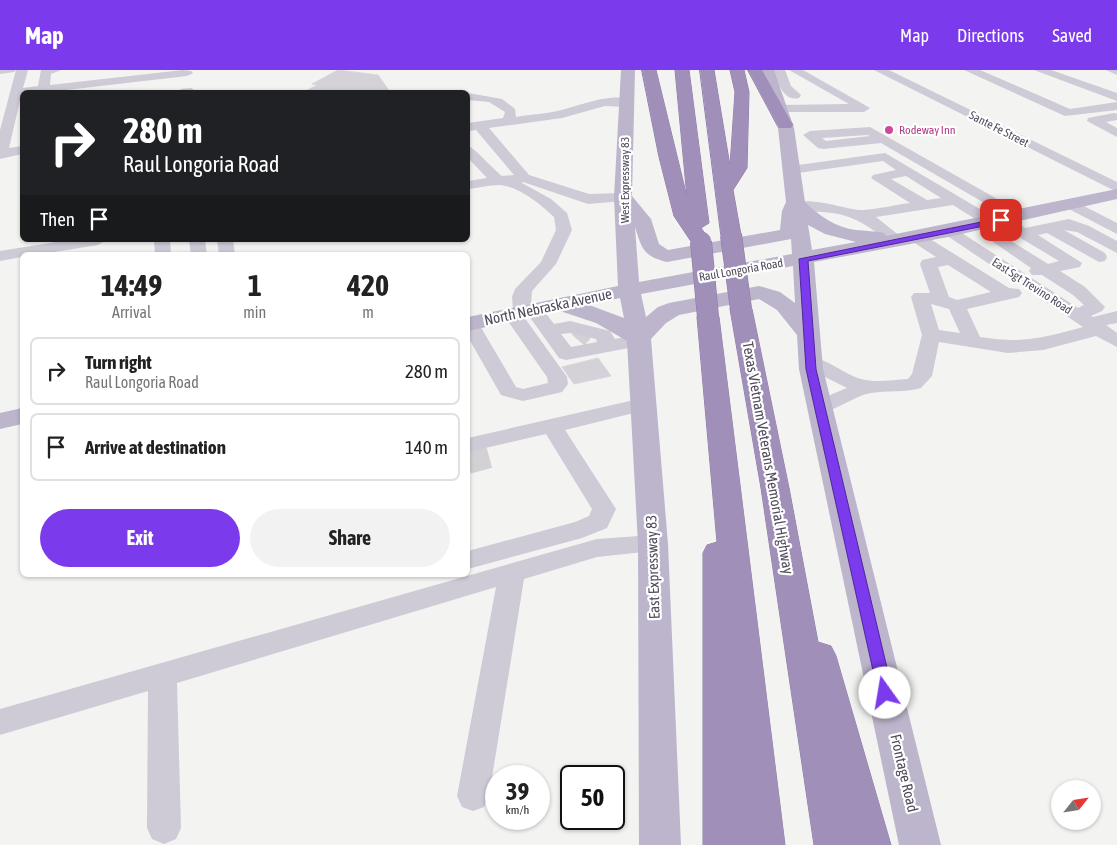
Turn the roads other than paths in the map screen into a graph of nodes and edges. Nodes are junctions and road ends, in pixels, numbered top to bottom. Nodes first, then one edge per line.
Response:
1 (10, 70) edge
2 (22, 70) edge
3 (55, 70) edge
4 (139, 70) edge
5 (628, 70) edge
6 (649, 70) edge
7 (682, 70) edge
8 (707, 70) edge
9 (737, 70) edge
10 (755, 70) edge
11 (767, 70) edge
12 (779, 70) edge
13 (795, 70) edge
14 (880, 70) edge
15 (970, 70) edge
16 (1040, 70) edge
17 (1112, 70) edge
18 (0, 71) edge
19 (186, 72) edge
20 (1117, 72) edge
21 (44, 87) edge
22 (28, 90) edge
23 (122, 90) edge
24 (20, 91) edge
25 (17, 92) junction
26 (795, 95) junction
27 (470, 97) edge
28 (1117, 97) edge
29 (778, 101) junction
30 (627, 103) junction
31 (1117, 106) edge
32 (807, 109) junction
33 (17, 112) edge
34 (1117, 116) edge
35 (508, 121) junction
36 (785, 125) junction
37 (477, 128) edge
38 (20, 132) edge
39 (1117, 133) edge
40 (6, 135) junction
41 (812, 141) junction
42 (20, 150) edge
43 (470, 152) edge
44 (0, 155) edge
45 (20, 156) edge
46 (511, 162) junction
47 (825, 165) junction
48 (482, 167) junction
49 (791, 170) junction
50 (909, 171) junction
51 (524, 178) junction
52 (498, 180) junction
53 (470, 185) edge
54 (966, 187) junction
55 (1117, 188) edge
56 (725, 192) junction
57 (1008, 194) dead end
58 (1117, 194) edge
59 (623, 197) junction
60 (955, 200) junction
61 (1070, 204) junction
62 (797, 205) junction
63 (925, 205) junction
64 (862, 215) junction
65 (1005, 226) junction
66 (1048, 227) junction
67 (1117, 229) edge
68 (942, 232) junction
69 (892, 236) junction
70 (916, 237) junction
71 (701, 242) junction
72 (87, 244) edge
73 (58, 247) edge
74 (1117, 248) edge
75 (26, 252) edge
76 (20, 253) edge
77 (1117, 254) edge
78 (0, 256) edge
79 (1099, 258) junction
80 (803, 259) junction
81 (950, 259) junction
82 (1074, 263) junction
83 (1047, 269) junction
84 (1017, 276) junction
85 (1034, 287) junction
86 (629, 290) junction
87 (1006, 294) junction
88 (949, 303) junction
89 (558, 304) junction
90 (522, 312) junction
91 (1117, 317) edge
92 (1088, 323) junction
93 (470, 324) edge
94 (470, 327) edge
95 (551, 330) junction
96 (931, 335) junction
97 (578, 340) junction
98 (973, 341) junction
99 (1117, 341) edge
100 (629, 342) junction
101 (809, 349) junction
102 (714, 381) junction
103 (865, 388) junction
104 (644, 404) junction
105 (820, 407) junction
106 (20, 416) edge
107 (0, 421) edge
108 (552, 426) junction
109 (514, 434) junction
110 (470, 445) edge
111 (497, 455) tunnel mouth
112 (775, 488) junction
113 (653, 544) junction
114 (470, 559) edge
115 (512, 573) junction
116 (162, 675) junction
117 (0, 722) edge
118 (473, 796) dead end
119 (164, 828) dead end
120 (660, 845) edge
121 (724, 845) edge
122 (764, 845) edge
123 (835, 845) edge
124 (870, 845) edge
125 (920, 845) edge

1 - 18 street
2 - 25 street
3 - 21 street
4 - 21 street
5 - 30 main road, West Expressway 83
6 - 71 highway
7 - 71 highway
8 - 56 highway, Texas Vietnam Veterans Memorial Highway
9 - 56 highway
10 - 36 highway
11 - 29 main road
12 - 26 street
13 - 32 street
14 - 55 street, Sante Fe Street
15 - 31 street
16 - 28 street
17 - 20 street
19 - 21 street
19 - 23 street
21 - 22 street
24 - 25 street
25 - 33 street
26 - 29 street
26 - 32 street
27 - 35 street
29 - 32 street
29 - 36 main road
30 - 35 street
30 - 59 main road, West Expressway 83
33 - 40 street
34 - 39 street
35 - 37 street
36 - 41 street
36 - 49 main road
37 - 46 street
38 - 40 street
40 - 44 street
41 - 47 street
41 - 54 street
42 - 44 street
43 - 48 street
44 - 45 street
46 - 48 street
46 - 51 street
47 - 49 street
47 - 50 street
48 - 52 street
49 - 62 main road, Frontage Road
50 - 60 street
50 - 63 street
51 - 52 street
51 - 59 street
52 - 53 street
52 - 90 street
54 - 57 street
54 - 65 street
56 - 112 highway, Texas Vietnam Veterans Memorial Highway, bridge
58 - 61 main road, Raul Longoria Road
59 - 62 main road
59 - 86 main road, West Expressway 83
60 - 63 street
60 - 65 street
61 - 65 main road, Raul Longoria Road
61 - 67 street
62 - 64 street
62 - 69 main road
62 - 80 main road, Frontage Road
63 - 64 street
64 - 69 street
65 - 66 street
65 - 68 main road, Raul Longoria Road
65 - 82 street
65 - 83 street
66 - 74 street
66 - 79 street
68 - 69 main road
68 - 70 main road, Raul Longoria Road
68 - 84 street, East Sgt Trevino Road
70 - 80 main road, Raul Longoria Road
70 - 81 street
71 - 102 highway, bridge
72 - 73 street
73 - 75 street
76 - 78 street
77 - 79 street
79 - 82 street
80 - 86 main road, Raul Longoria Road
80 - 101 main road, Frontage Road
81 - 87 street
81 - 88 street
82 - 83 street
83 - 84 street
83 - 92 street
84 - 85 street, East Sgt Trevino Road
85 - 87 street
85 - 92 street, East Sgt Trevino Road
86 - 89 main road, North Nebraska Avenue
86 - 100 main road, East Expressway 83
87 - 88 street
88 - 96 street
88 - 98 street
89 - 90 main road, North Nebraska Avenue
89 - 100 main road
90 - 93 main road, North Nebraska Avenue
90 - 94 street
90 - 95 street
91 - 92 street
92 - 98 street
92 - 99 street, East Sgt Trevino Road
95 - 97 street
95 - 97 street
96 - 98 street
96 - 103 street
97 - 100 street
97 - 100 street
100 - 101 main road
100 - 104 main road, East Expressway 83
101 - 103 street
101 - 105 main road, Frontage Road
102 - 121 highway
102 - 122 highway
103 - 105 street
104 - 108 street
104 - 113 main road, East Expressway 83
105 - 125 main road, Frontage Road
106 - 107 main road
108 - 109 street
108 - 114 street
109 - 110 street
109 - 111 street
112 - 123 highway, Texas Vietnam Veterans Memorial Highway
112 - 124 highway
113 - 115 street
113 - 120 main road, East Expressway 83
115 - 116 street
115 - 118 street
116 - 117 street
116 - 119 street

